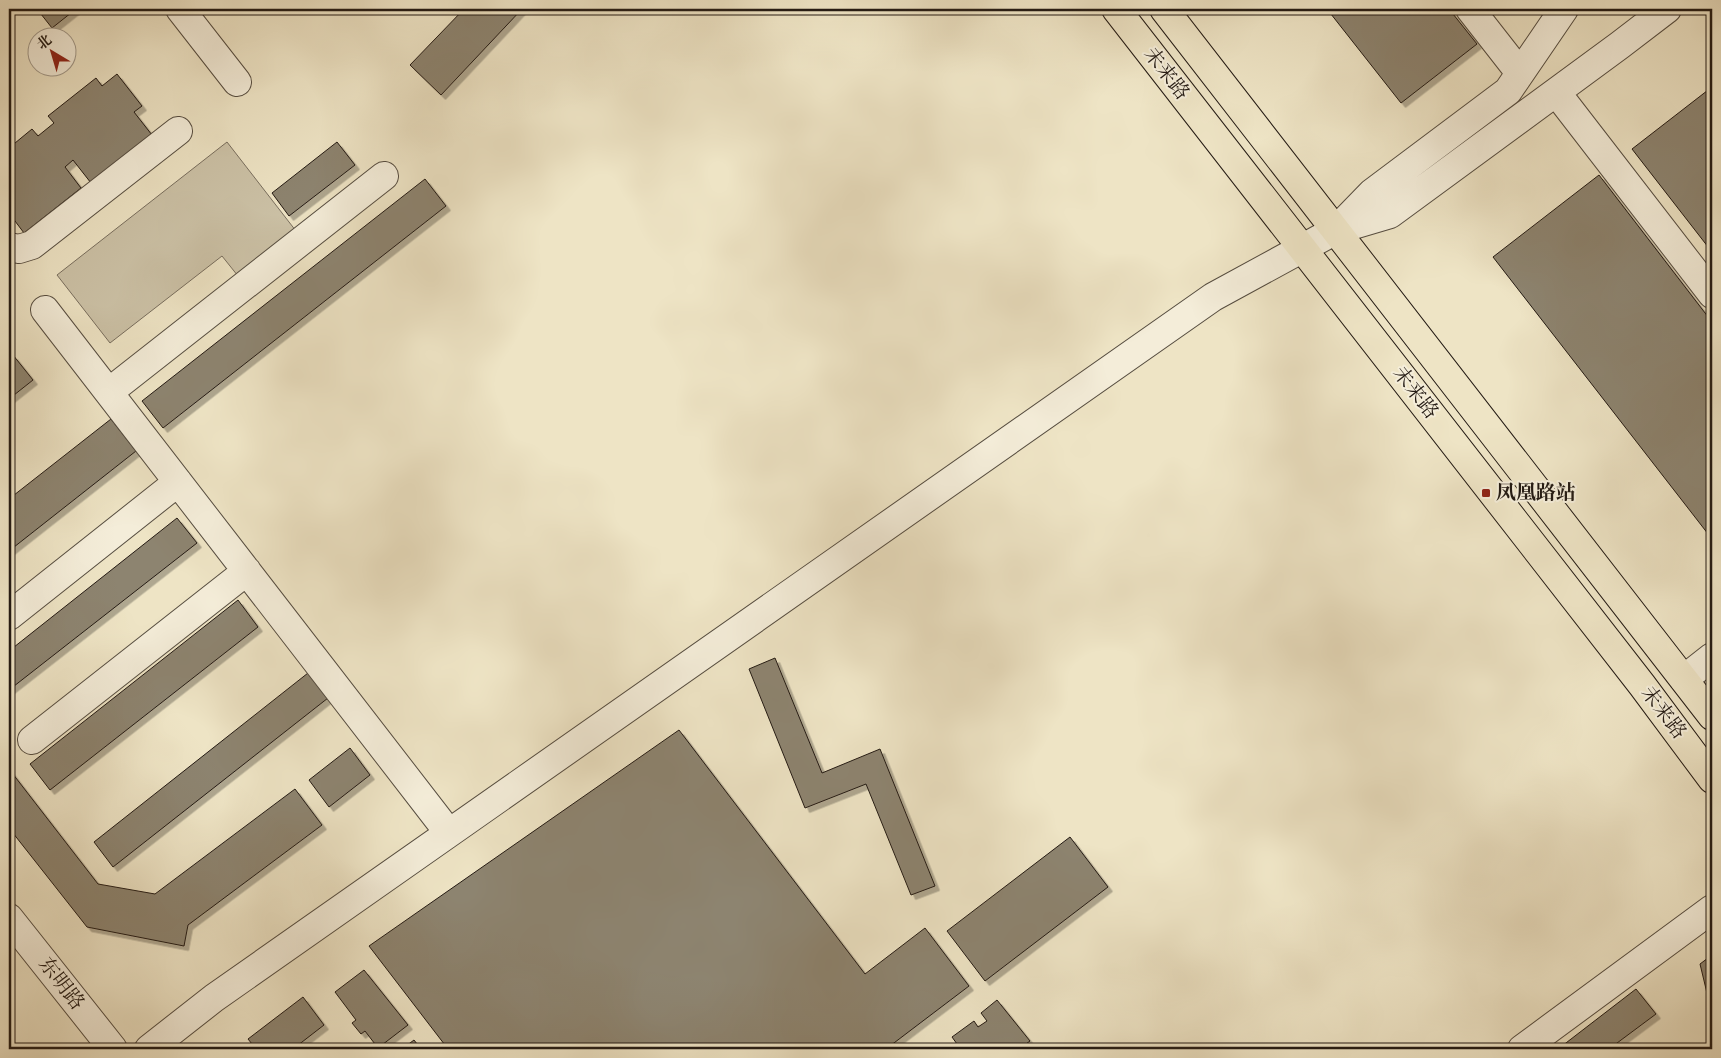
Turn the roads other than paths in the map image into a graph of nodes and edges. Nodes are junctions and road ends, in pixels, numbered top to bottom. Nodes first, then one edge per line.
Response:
1 (180, 9) edge
2 (1116, 9) edge
3 (1164, 9) edge
4 (1470, 9) edge
5 (1564, 9) edge
6 (1667, 9) edge
7 (1520, 73) junction
8 (237, 82) dead end
9 (1556, 92) junction
10 (178, 131) dead end
11 (384, 176) dead end
12 (1336, 230) junction
13 (9, 248) edge
14 (1302, 248) junction
15 (1712, 294) edge
16 (45, 310) dead end
17 (109, 392) junction
18 (178, 482) junction
19 (247, 571) junction
20 (9, 616) edge
21 (1712, 657) edge
22 (1684, 679) junction
23 (1712, 716) edge
24 (32, 740) dead end
25 (1712, 779) edge
26 (449, 833) junction
27 (1712, 909) edge
28 (9, 918) edge
29 (113, 1049) edge
30 (149, 1049) edge
31 (1522, 1049) edge

1 - 8 street
2 - 14 main road, 未来路
3 - 12 main road, 未来路
4 - 7 street
5 - 7 street
6 - 9 street
7 - 12 street
9 - 12 street
9 - 15 street
10 - 13 street
11 - 17 street
12 - 14 street
12 - 22 main road, 未来路
14 - 25 main road, 未来路
14 - 26 street
16 - 17 street
17 - 18 street
18 - 19 street
18 - 20 street
19 - 24 street
19 - 26 street
21 - 22 street
22 - 23 main road, 未来路
26 - 30 street
27 - 31 street
28 - 29 street, 东明路

